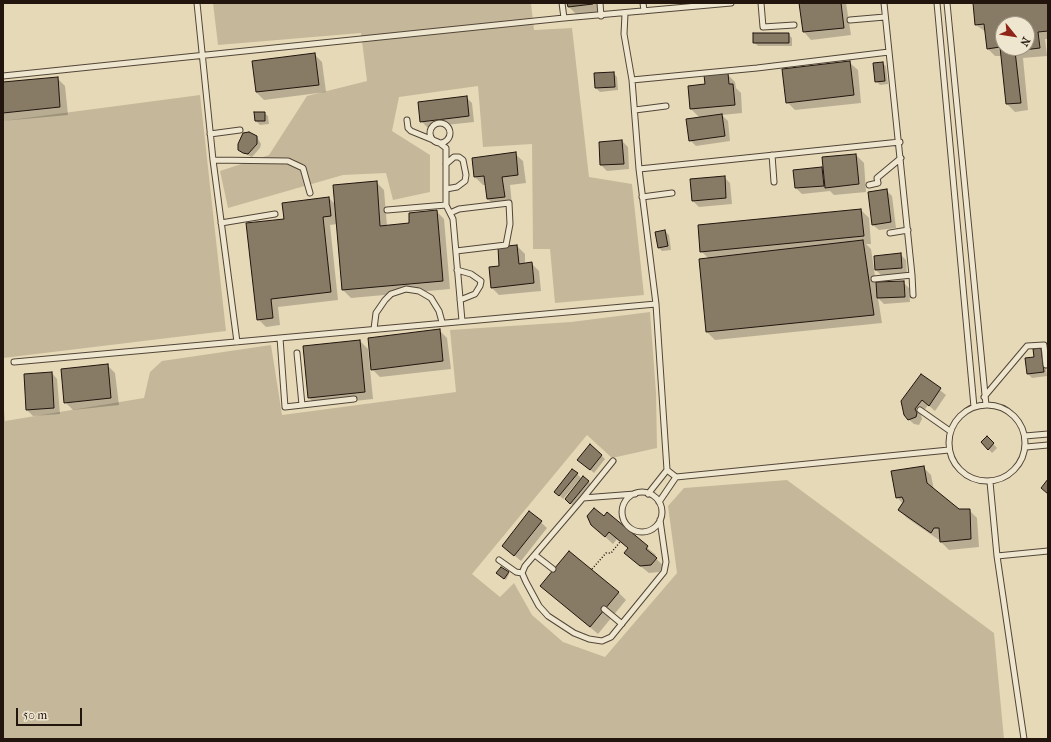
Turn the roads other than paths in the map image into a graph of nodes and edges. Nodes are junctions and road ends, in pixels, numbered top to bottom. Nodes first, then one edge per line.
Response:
1 (197, 3) edge
2 (562, 3) edge
3 (600, 3) edge
4 (643, 3) edge
5 (731, 3) edge
6 (761, 3) edge
7 (884, 3) edge
8 (937, 3) edge
9 (947, 3) edge
10 (719, 4) edge
11 (683, 5) edge
12 (644, 11) junction
13 (626, 14) junction
14 (601, 16) junction
15 (885, 17) junction
16 (564, 18) junction
17 (850, 20) dead end
18 (794, 25) dead end
19 (889, 52) junction
20 (201, 57) junction
21 (3, 76) edge
22 (632, 80) junction
23 (666, 106) dead end
24 (635, 110) junction
25 (407, 120) dead end
26 (240, 130) dead end
27 (210, 134) junction
28 (900, 142) junction
29 (772, 155) junction
30 (901, 158) junction
31 (213, 160) junction
32 (446, 164) junction
33 (639, 169) junction
34 (774, 182) dead end
35 (869, 185) dead end
36 (446, 189) junction
37 (310, 192) dead end
38 (672, 193) dead end
39 (642, 197) junction
40 (446, 205) junction
41 (387, 210) dead end
42 (450, 213) junction
43 (275, 214) dead end
44 (221, 223) junction
45 (908, 230) junction
46 (890, 233) dead end
47 (456, 251) junction
48 (457, 270) junction
49 (912, 275) junction
50 (874, 279) dead end
51 (913, 295) dead end
52 (460, 300) junction
53 (656, 304) junction
54 (462, 321) junction
55 (442, 322) junction
56 (374, 329) junction
57 (280, 338) junction
58 (237, 342) junction
59 (297, 353) dead end
60 (14, 362) dead end
61 (1046, 365) dead end
62 (984, 397) junction
63 (354, 399) dead end
64 (986, 405) junction
65 (302, 406) junction
66 (974, 407) junction
67 (920, 410) dead end
68 (950, 431) junction
69 (1048, 434) edge
70 (1025, 436) junction
71 (1048, 445) edge
72 (1026, 447) junction
73 (949, 450) junction
74 (613, 461) dead end
75 (667, 470) junction
76 (676, 477) junction
77 (990, 482) junction
78 (635, 494) junction
79 (648, 494) junction
80 (583, 498) junction
81 (659, 502) junction
82 (660, 520) junction
83 (1048, 551) edge
84 (535, 554) junction
85 (997, 556) junction
86 (499, 560) dead end
87 (553, 569) dead end
88 (522, 573) junction
89 (604, 609) dead end
90 (622, 624) junction
91 (1024, 739) edge

1 - 20 lane
2 - 16 lane
3 - 14 lane
4 - 12 lane
5 - 10 lane
6 - 18 lane
7 - 15 lane
8 - 66 lane
9 - 62 lane
10 - 11 lane
11 - 12 lane
12 - 13 lane
13 - 14 lane
13 - 22 lane
14 - 16 lane
15 - 17 lane
15 - 19 lane
16 - 20 lane
19 - 22 lane
19 - 28 lane
20 - 21 lane
20 - 27 lane
22 - 24 lane
23 - 24 lane
24 - 33 lane
25 - 32 lane
26 - 27 lane
27 - 31 lane
28 - 29 lane
28 - 30 lane
29 - 33 lane
29 - 34 lane
30 - 35 lane
30 - 45 lane
31 - 37 lane
31 - 44 lane
32 - 36 lane
32 - 36 lane
33 - 39 lane
36 - 40 lane
38 - 39 lane
39 - 53 lane
40 - 41 lane
40 - 42 lane
42 - 47 lane
42 - 47 lane
43 - 44 lane
44 - 58 lane
45 - 46 lane
45 - 49 lane
47 - 48 lane
48 - 52 lane
48 - 52 lane
49 - 50 lane
49 - 51 lane
52 - 54 lane
53 - 54 lane
53 - 75 lane
54 - 55 lane
55 - 56 lane
55 - 56 lane
56 - 57 lane
57 - 58 lane
57 - 65 lane
58 - 60 lane
59 - 65 lane
61 - 62 lane
62 - 64 lane
63 - 65 lane
64 - 66 lane
64 - 70 lane
66 - 68 lane
67 - 68 lane
68 - 73 lane
69 - 70 lane
70 - 72 lane
71 - 72 lane
72 - 77 lane
73 - 76 lane
73 - 77 lane
74 - 80 lane
75 - 76 lane
75 - 79 lane
76 - 81 lane
77 - 85 lane
78 - 79 lane
78 - 80 lane
78 - 82 lane
79 - 81 lane
80 - 84 lane
81 - 82 lane
82 - 90 lane
83 - 85 lane
84 - 87 lane
84 - 88 lane
85 - 91 lane
86 - 88 lane
88 - 90 lane
89 - 90 lane

